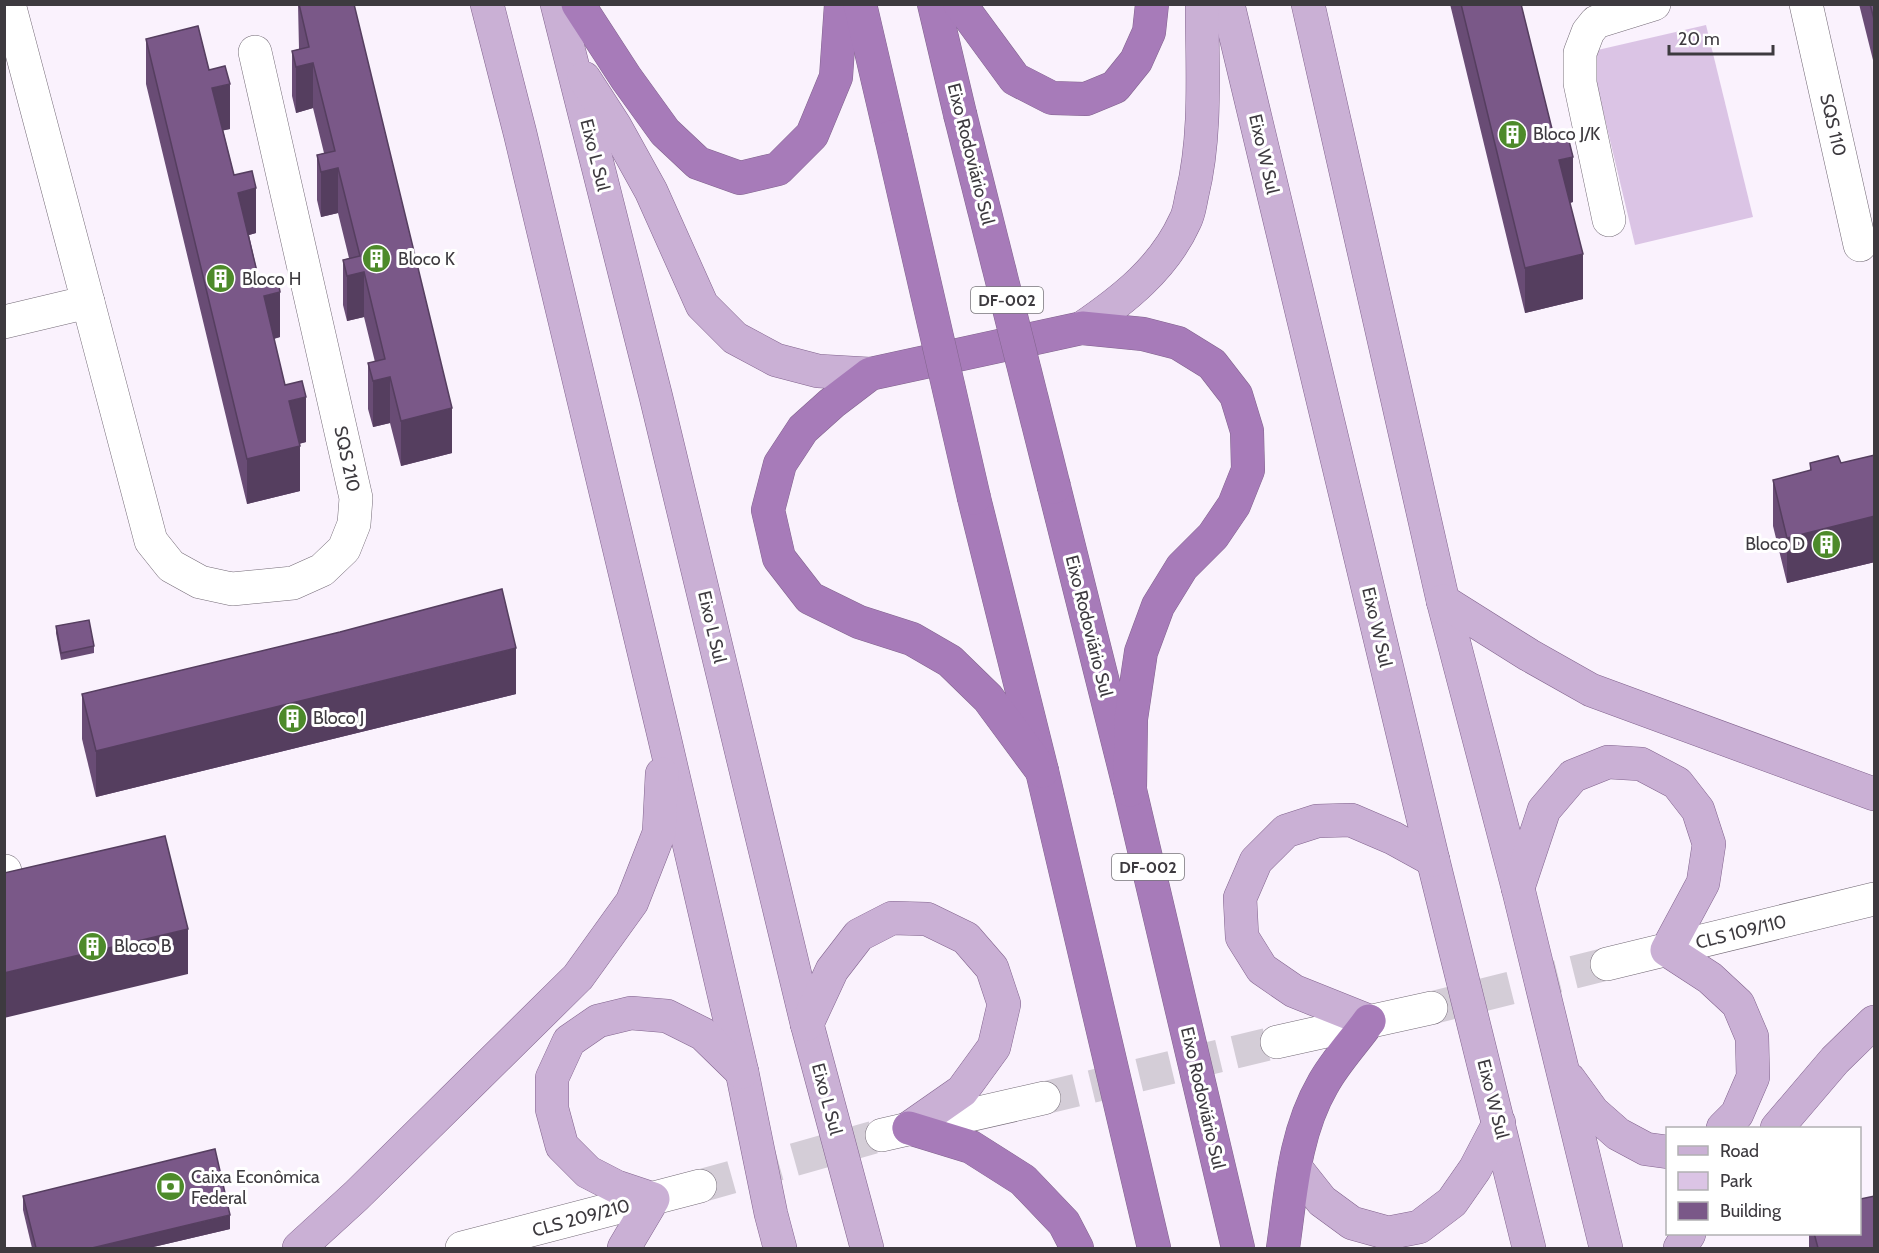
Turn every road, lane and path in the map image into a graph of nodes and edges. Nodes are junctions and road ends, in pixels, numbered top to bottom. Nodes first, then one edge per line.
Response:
1 (9, 4) edge
2 (487, 4) edge
3 (557, 4) edge
4 (578, 4) edge
5 (841, 4) edge
6 (860, 4) edge
7 (934, 4) edge
8 (960, 4) edge
9 (1152, 4) edge
10 (1202, 4) edge
11 (1228, 4) edge
12 (1308, 4) edge
13 (1654, 4) edge
14 (1806, 4) edge
15 (255, 52) dead end
16 (570, 57) junction
17 (1609, 220) dead end
18 (1860, 245) dead end
19 (88, 302) junction
20 (4, 322) edge
21 (1082, 328) junction
22 (870, 374) junction
23 (1443, 601) junction
24 (664, 736) junction
25 (1042, 771) junction
26 (1130, 790) junction
27 (1875, 794) edge
28 (1433, 860) junction
29 (1518, 888) junction
30 (1875, 899) edge
31 (1667, 950) junction
32 (1607, 964) tunnel mouth
33 (1431, 1008) tunnel mouth
34 (1369, 1021) junction
35 (1875, 1022) edge
36 (807, 1024) junction
37 (1277, 1042) tunnel mouth
38 (1560, 1067) junction
39 (742, 1072) junction
40 (1044, 1098) tunnel mouth
41 (1499, 1123) junction
42 (1724, 1127) edge
43 (1778, 1127) edge
44 (896, 1132) junction
45 (1666, 1152) edge
46 (1295, 1167) junction
47 (700, 1186) tunnel mouth
48 (653, 1199) junction
49 (1688, 1235) edge
50 (1068, 1240) edge
51 (299, 1248) edge
52 (462, 1248) edge
53 (624, 1248) edge
54 (780, 1248) edge
55 (867, 1248) edge
56 (1154, 1248) edge
57 (1238, 1248) edge
58 (1283, 1248) edge
59 (1529, 1248) edge
60 (1606, 1248) edge
61 (1680, 1248) edge

1 - 19 street, SQS 210
2 - 24 main road
3 - 16 main road, Eixo L Sul
4 - 5 highway
6 - 25 highway, bridge
7 - 26 highway, Eixo Rodoviário Sul / DF-002, bridge
8 - 9 highway
10 - 21 main road
11 - 28 main road, Eixo W Sul
12 - 23 main road
13 - 17 street
14 - 18 street, SQS 110
15 - 19 street, SQS 210
16 - 22 main road
16 - 36 main road, Eixo L Sul
19 - 20 street
21 - 22 highway
21 - 26 highway
22 - 25 highway
23 - 27 main road
23 - 29 main road
24 - 39 main road
24 - 51 main road
25 - 56 highway
26 - 57 highway, Eixo Rodoviário Sul / DF-002
28 - 34 main road
28 - 41 main road, Eixo W Sul
29 - 31 main road
29 - 38 main road
30 - 31 street, CLS 109/110
31 - 32 street, CLS 109/110
31 - 42 main road
33 - 34 street
34 - 37 street
34 - 46 highway
35 - 43 main road
36 - 44 main road
36 - 55 main road, Eixo L Sul
38 - 45 main road
38 - 60 main road
39 - 48 main road
39 - 54 main road
40 - 44 street
41 - 46 main road
41 - 59 main road, Eixo W Sul
44 - 50 highway
46 - 58 highway
47 - 48 street, CLS 209/210
48 - 52 street, CLS 209/210
48 - 53 main road
49 - 61 main road

